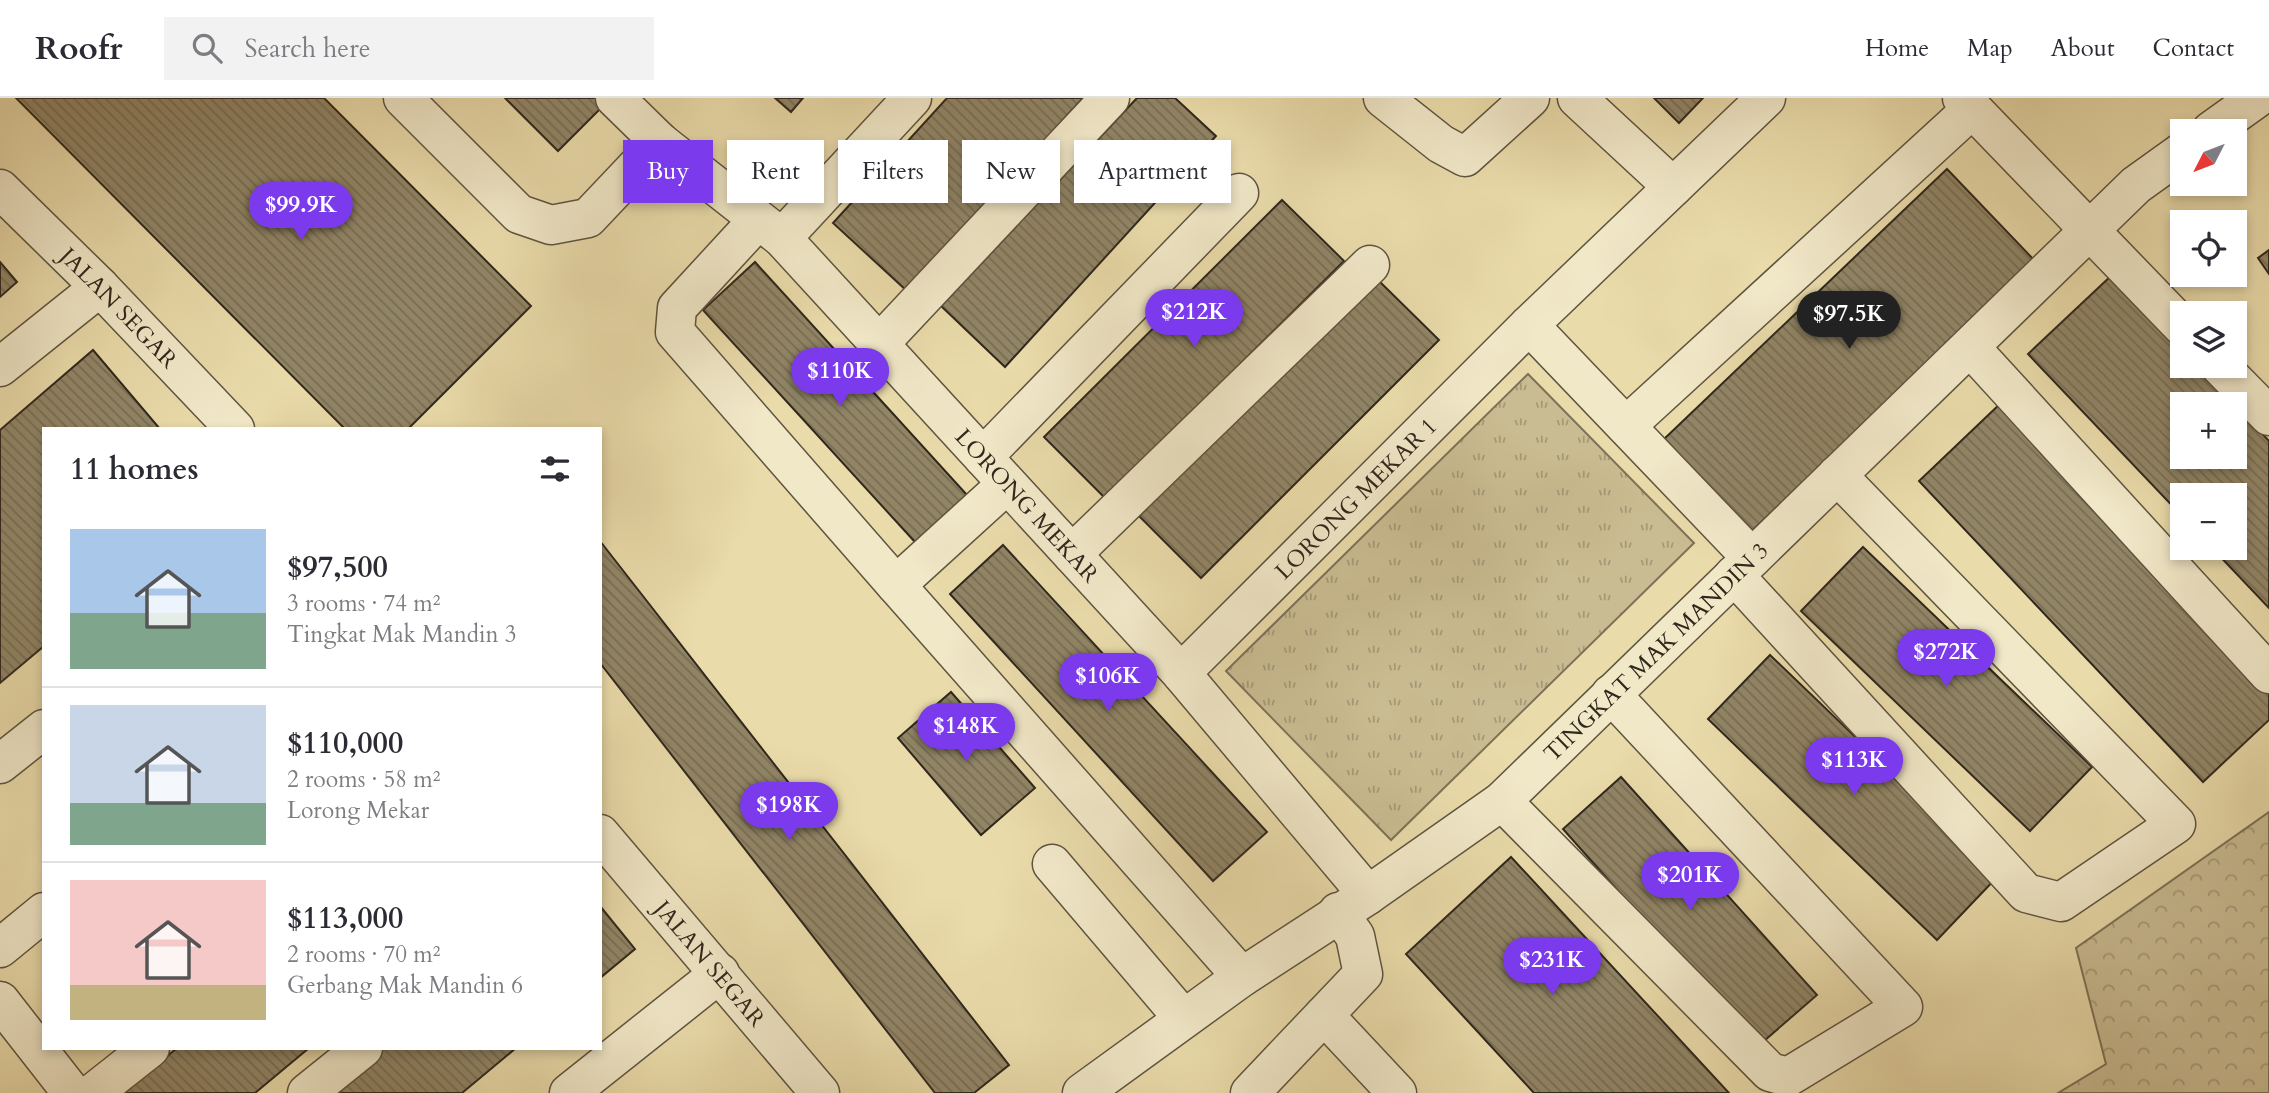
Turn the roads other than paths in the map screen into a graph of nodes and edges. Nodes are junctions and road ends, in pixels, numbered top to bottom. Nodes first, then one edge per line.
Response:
1 (403, 98) edge
2 (615, 98) edge
3 (912, 98) edge
4 (1110, 98) edge
5 (1383, 98) edge
6 (1530, 98) edge
7 (1577, 98) edge
8 (1766, 98) edge
9 (2257, 98) edge
10 (1967, 103) edge
11 (2228, 119) edge
12 (658, 140) edge
13 (2170, 161) edge
14 (623, 181) edge
15 (713, 184) edge
16 (1673, 187) junction
17 (0, 189) edge
18 (1240, 193) dead end
19 (770, 229) junction
20 (2090, 230) junction
21 (1370, 265) dead end
22 (100, 287) junction
23 (2170, 313) edge
24 (1529, 325) junction
25 (880, 343) junction
26 (1970, 347) junction
27 (0, 367) edge
28 (2232, 378) edge
29 (2269, 416) edge
30 (1626, 426) junction
31 (233, 427) edge
32 (995, 470) junction
33 (1837, 475) junction
34 (1072, 554) junction
35 (1743, 566) junction
36 (896, 585) junction
37 (1181, 673) junction
38 (2269, 674) edge
39 (1611, 694) junction
40 (42, 731) edge
41 (0, 764) edge
42 (1502, 801) junction
43 (605, 848) edge
44 (1052, 864) dead end
45 (1353, 903) junction
46 (42, 914) edge
47 (0, 948) edge
48 (720, 973) junction
49 (1242, 976) junction
50 (0, 1001) edge
51 (1324, 1015) junction
52 (1183, 1017) junction
53 (147, 1050) edge
54 (361, 1050) edge
55 (587, 1088) edge
56 (1258, 1090) edge
57 (72, 1093) edge
58 (93, 1093) edge
59 (307, 1093) edge
60 (820, 1093) edge
61 (1082, 1093) edge
62 (1396, 1093) edge

1 - 14 street
2 - 12 street, LORONG MEKAR
3 - 19 street
4 - 25 street
5 - 6 street
7 - 16 street
8 - 16 street, LORONG MEKAR 1
9 - 11 street
10 - 20 street
10 - 30 street
13 - 20 street, TINGKAT MAK MANDIN 3
15 - 19 street, LORONG MEKAR
16 - 24 street, LORONG MEKAR 1
17 - 22 street, JALAN SEGAR
18 - 32 street
19 - 25 street, LORONG MEKAR
19 - 36 street
20 - 23 street
20 - 26 street, TINGKAT MAK MANDIN 3
21 - 34 street
22 - 27 street
22 - 31 street, JALAN SEGAR
24 - 30 street
24 - 37 street, LORONG MEKAR 1
25 - 32 street, LORONG MEKAR
26 - 33 street, TINGKAT MAK MANDIN 3
26 - 38 street
28 - 29 street
30 - 35 street
32 - 34 street, LORONG MEKAR
32 - 36 street
33 - 35 street, TINGKAT MAK MANDIN 3
33 - 35 street
34 - 37 street, LORONG MEKAR
35 - 39 street, TINGKAT MAK MANDIN 3
36 - 49 street
37 - 45 street, LORONG MEKAR
39 - 42 street, TINGKAT MAK MANDIN 3
39 - 42 street
40 - 41 street
42 - 45 street, TINGKAT MAK MANDIN 3
43 - 48 street, JALAN SEGAR
44 - 52 street
45 - 49 street, TINGKAT MAK MANDIN 3
45 - 51 street, LORONG MEKAR
46 - 47 street
48 - 55 street
48 - 60 street, JALAN SEGAR
49 - 52 street, TINGKAT MAK MANDIN 3
50 - 57 street
51 - 56 street
51 - 62 street
52 - 61 street, TINGKAT MAK MANDIN 3
53 - 58 street
54 - 59 street

